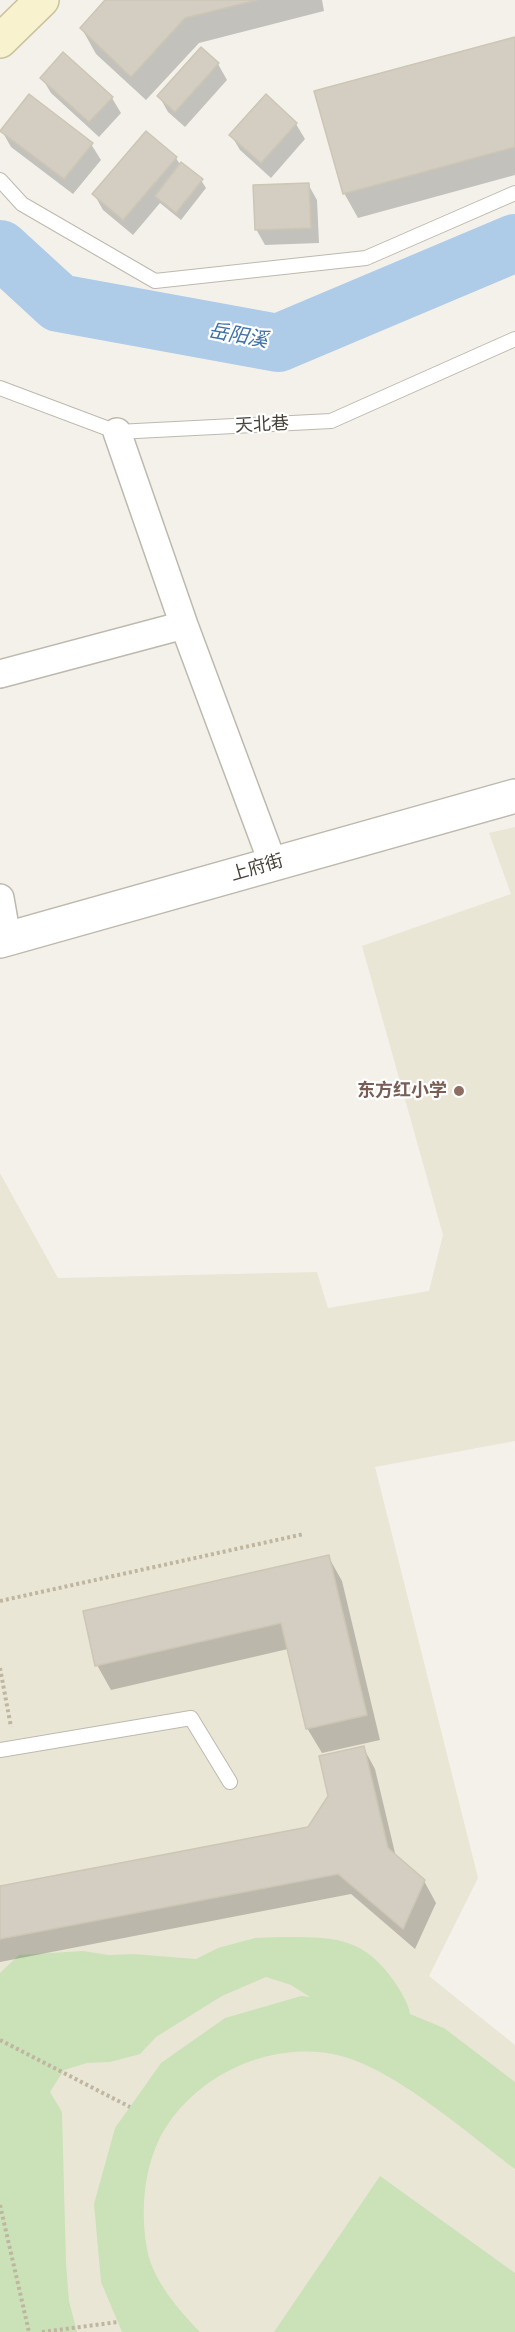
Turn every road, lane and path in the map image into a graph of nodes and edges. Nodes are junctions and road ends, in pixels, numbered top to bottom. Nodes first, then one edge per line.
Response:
1 (42, 0) edge
2 (0, 41) edge
3 (0, 180) edge
4 (515, 193) edge
5 (515, 339) edge
6 (0, 388) edge
7 (117, 432) junction
8 (184, 625) junction
9 (0, 674) edge
10 (515, 796) edge
11 (273, 864) junction
12 (0, 898) edge
13 (4, 939) edge
14 (304, 1534) dead end
15 (0, 1601) edge
16 (0, 1668) edge
17 (15, 1748) junction
18 (0, 1750) edge
19 (230, 1782) dead end
20 (0, 2040) edge
21 (130, 2107) dead end
22 (0, 2205) edge
23 (118, 2322) dead end
24 (29, 2332) edge
25 (42, 2332) edge

1 - 2 main road
3 - 4 lane
5 - 7 lane, 天北巷
6 - 7 lane, 天北巷
7 - 8 street
8 - 9 street
8 - 11 street
10 - 11 street, 上府街
11 - 13 street, 上府街
12 - 13 street
14 - 15 path
16 - 17 path
17 - 18 lane
17 - 19 lane
20 - 21 path
22 - 24 path
23 - 25 path

